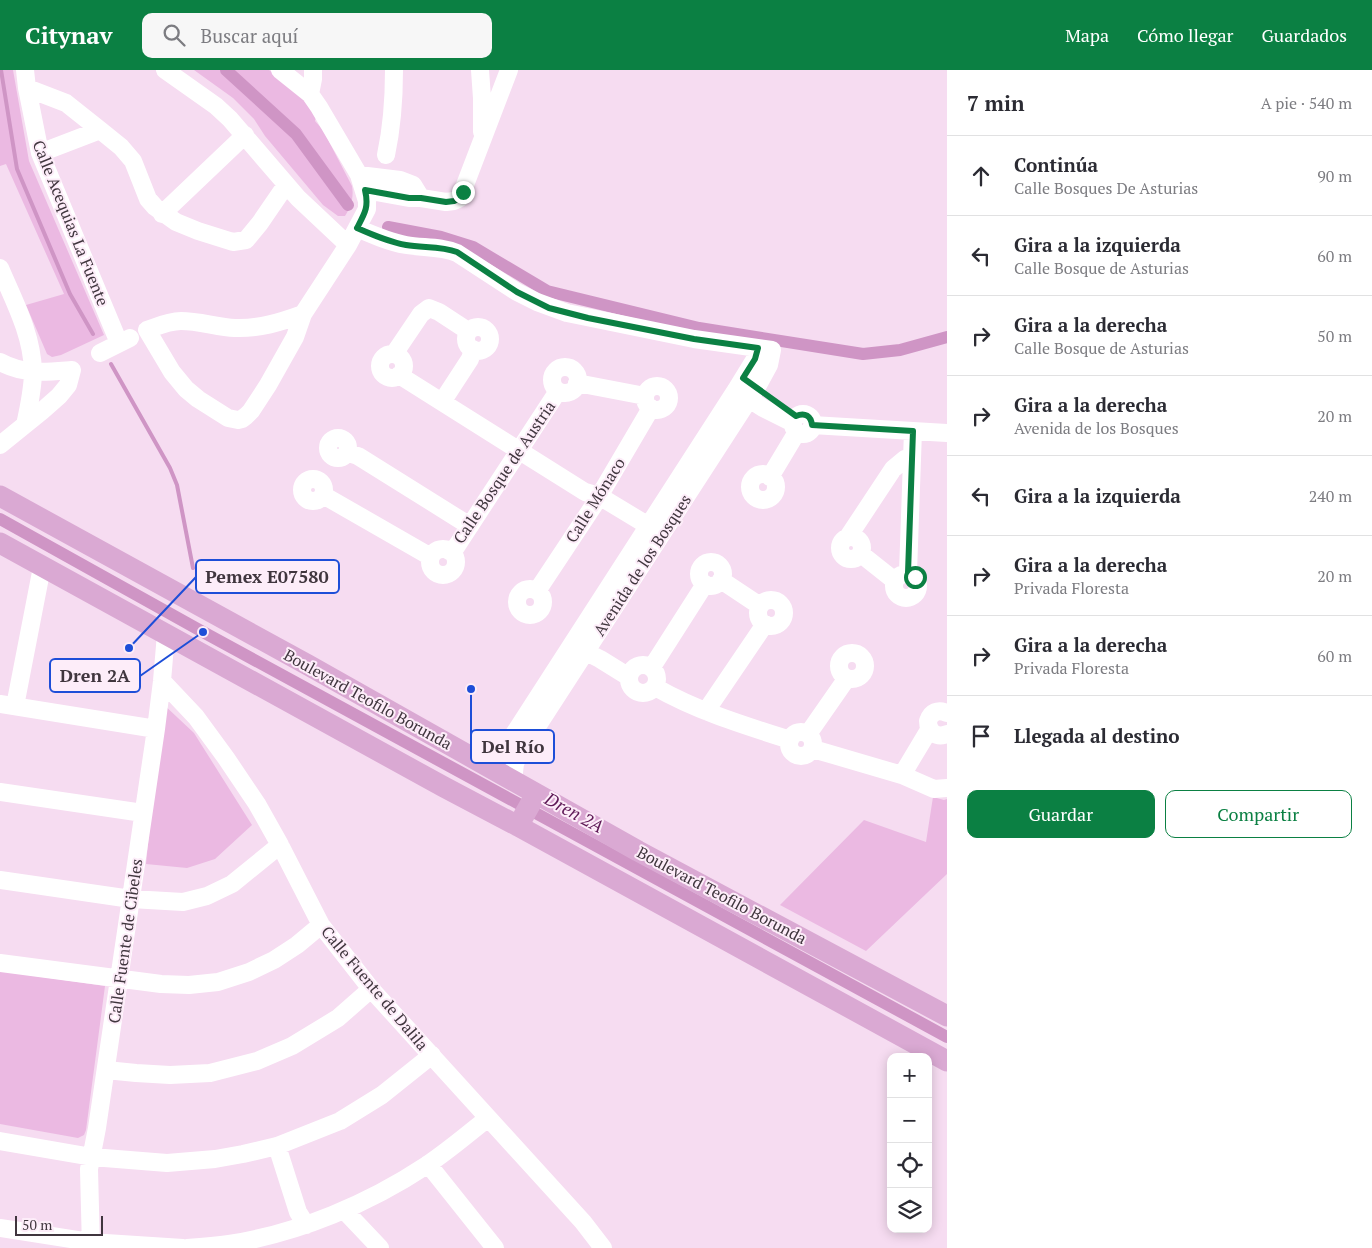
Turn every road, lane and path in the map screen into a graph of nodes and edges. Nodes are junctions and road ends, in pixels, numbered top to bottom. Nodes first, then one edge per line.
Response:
1 (24, 70) edge
2 (165, 70) edge
3 (280, 70) edge
4 (313, 70) edge
5 (394, 70) edge
6 (480, 70) edge
7 (509, 70) edge
8 (26, 88) junction
9 (310, 94) junction
10 (100, 130) junction
11 (244, 135) junction
12 (482, 142) junction
13 (40, 153) junction
14 (386, 155) dead end
15 (362, 183) junction
16 (286, 185) junction
17 (162, 214) junction
18 (357, 228) junction
19 (348, 245) junction
20 (0, 268) edge
21 (302, 314) junction
22 (100, 353) dead end
23 (0, 362) edge
24 (33, 372) junction
25 (746, 389) junction
26 (442, 402) junction
27 (648, 402) joint
28 (800, 424) junction
29 (25, 425) junction
30 (913, 431) junction
31 (947, 433) edge
32 (0, 445) edge
33 (520, 451) junction
34 (912, 457) junction
35 (770, 477) dead end
36 (0, 496) edge
37 (593, 497) junction
38 (470, 526) junction
39 (652, 535) junction
40 (0, 543) edge
41 (42, 567) junction
42 (537, 591) dead end
43 (166, 634) junction
44 (586, 647) junction
45 (652, 667) junction
46 (630, 674) junction
47 (846, 678) dead end
48 (162, 681) junction
49 (655, 687) junction
50 (7, 705) edge
51 (706, 711) junction
52 (947, 713) edge
53 (156, 729) junction
54 (942, 734) edge
55 (811, 742) junction
56 (486, 765) junction
57 (902, 775) junction
58 (513, 780) junction
59 (947, 788) edge
60 (0, 792) edge
61 (527, 810) junction
62 (143, 813) junction
63 (280, 845) junction
64 (0, 880) edge
65 (131, 899) junction
66 (321, 925) junction
67 (0, 963) edge
68 (119, 978) junction
69 (371, 989) junction
70 (947, 1016) edge
71 (432, 1055) junction
72 (947, 1061) edge
73 (106, 1070) junction
74 (488, 1118) junction
75 (0, 1141) edge
76 (277, 1146) junction
77 (92, 1157) junction
78 (428, 1164) junction
79 (344, 1210) junction
80 (306, 1225) junction
81 (0, 1228) edge
82 (257, 1244) edge
83 (90, 1245) edge
84 (159, 1248) edge
85 (182, 1248) edge
86 (187, 1248) edge
87 (380, 1248) edge
88 (495, 1248) edge
89 (603, 1248) edge

1 - 8 street, Calle Acequias La Fuente
2 - 11 street
3 - 9 street
4 - 9 street
5 - 14 street
6 - 12 street
7 - 12 street
8 - 10 street
8 - 13 street, Calle Acequias La Fuente
9 - 15 street
10 - 13 street
10 - 17 street
11 - 16 street
11 - 17 street
12 - 15 street
13 - 22 street, Calle Acequias La Fuente
15 - 18 street
16 - 17 street
16 - 19 street
18 - 19 street
18 - 25 street, Avenida de los Bosques
19 - 21 street
20 - 24 street
21 - 21 street
23 - 24 street
24 - 29 street
24 - 29 street
25 - 28 street
25 - 39 street, Avenida de los Bosques
26 - 26 street
26 - 33 street
27 - 33 street, Calle Bosque de Austria
27 - 37 street, Calle Mónaco
28 - 30 street
28 - 35 street
29 - 32 street
30 - 31 street
30 - 34 street
33 - 37 street
33 - 38 street, Calle Bosque de Austria
34 - 34 street
36 - 56 main road, Boulevard Teofilo Borunda
37 - 39 street
37 - 42 street, Calle Mónaco
38 - 38 street, Calle Bosque de Austria
39 - 44 street, Avenida de los Bosques
40 - 41 main road, Boulevard Teofilo Borunda
41 - 43 main road, Boulevard Teofilo Borunda
41 - 50 street
43 - 48 street, Calle Fuente de Cibeles
43 - 61 main road, Boulevard Teofilo Borunda
44 - 46 street
44 - 56 street, Avenida de los Bosques
44 - 58 street, Avenida de los Bosques
45 - 46 street
45 - 49 street
45 - 51 street
46 - 49 street
47 - 55 street
48 - 53 street, Calle Fuente de Cibeles
48 - 63 street, Calle Fuente de Dalila
49 - 51 street
50 - 53 street
51 - 55 street
52 - 54 street
53 - 62 street, Calle Fuente de Cibeles
54 - 57 street
55 - 57 street
56 - 58 main road, Boulevard Teofilo Borunda
57 - 59 street
58 - 61 main road, Boulevard Teofilo Borunda
60 - 62 street
61 - 70 main road, Boulevard Teofilo Borunda
61 - 72 main road, Boulevard Teofilo Borunda
62 - 65 street, Calle Fuente de Cibeles
63 - 65 street
63 - 66 street, Calle Fuente de Dalila
64 - 65 street
65 - 68 street, Calle Fuente de Cibeles
66 - 68 street
66 - 69 street, Calle Fuente de Dalila
67 - 68 street
68 - 73 street, Calle Fuente de Cibeles
69 - 71 street, Calle Fuente de Dalila
69 - 73 street
71 - 74 street, Calle Fuente de Dalila
71 - 76 street
73 - 77 street, Calle Fuente de Cibeles
74 - 78 street
74 - 89 street, Calle Fuente de Dalila
75 - 77 street
76 - 77 street
76 - 80 street
77 - 83 street, Calle Fuente de Cibeles
78 - 79 street
78 - 88 street
79 - 80 street
79 - 87 street
80 - 82 street
81 - 83 street
82 - 86 street
83 - 84 street
84 - 85 street

